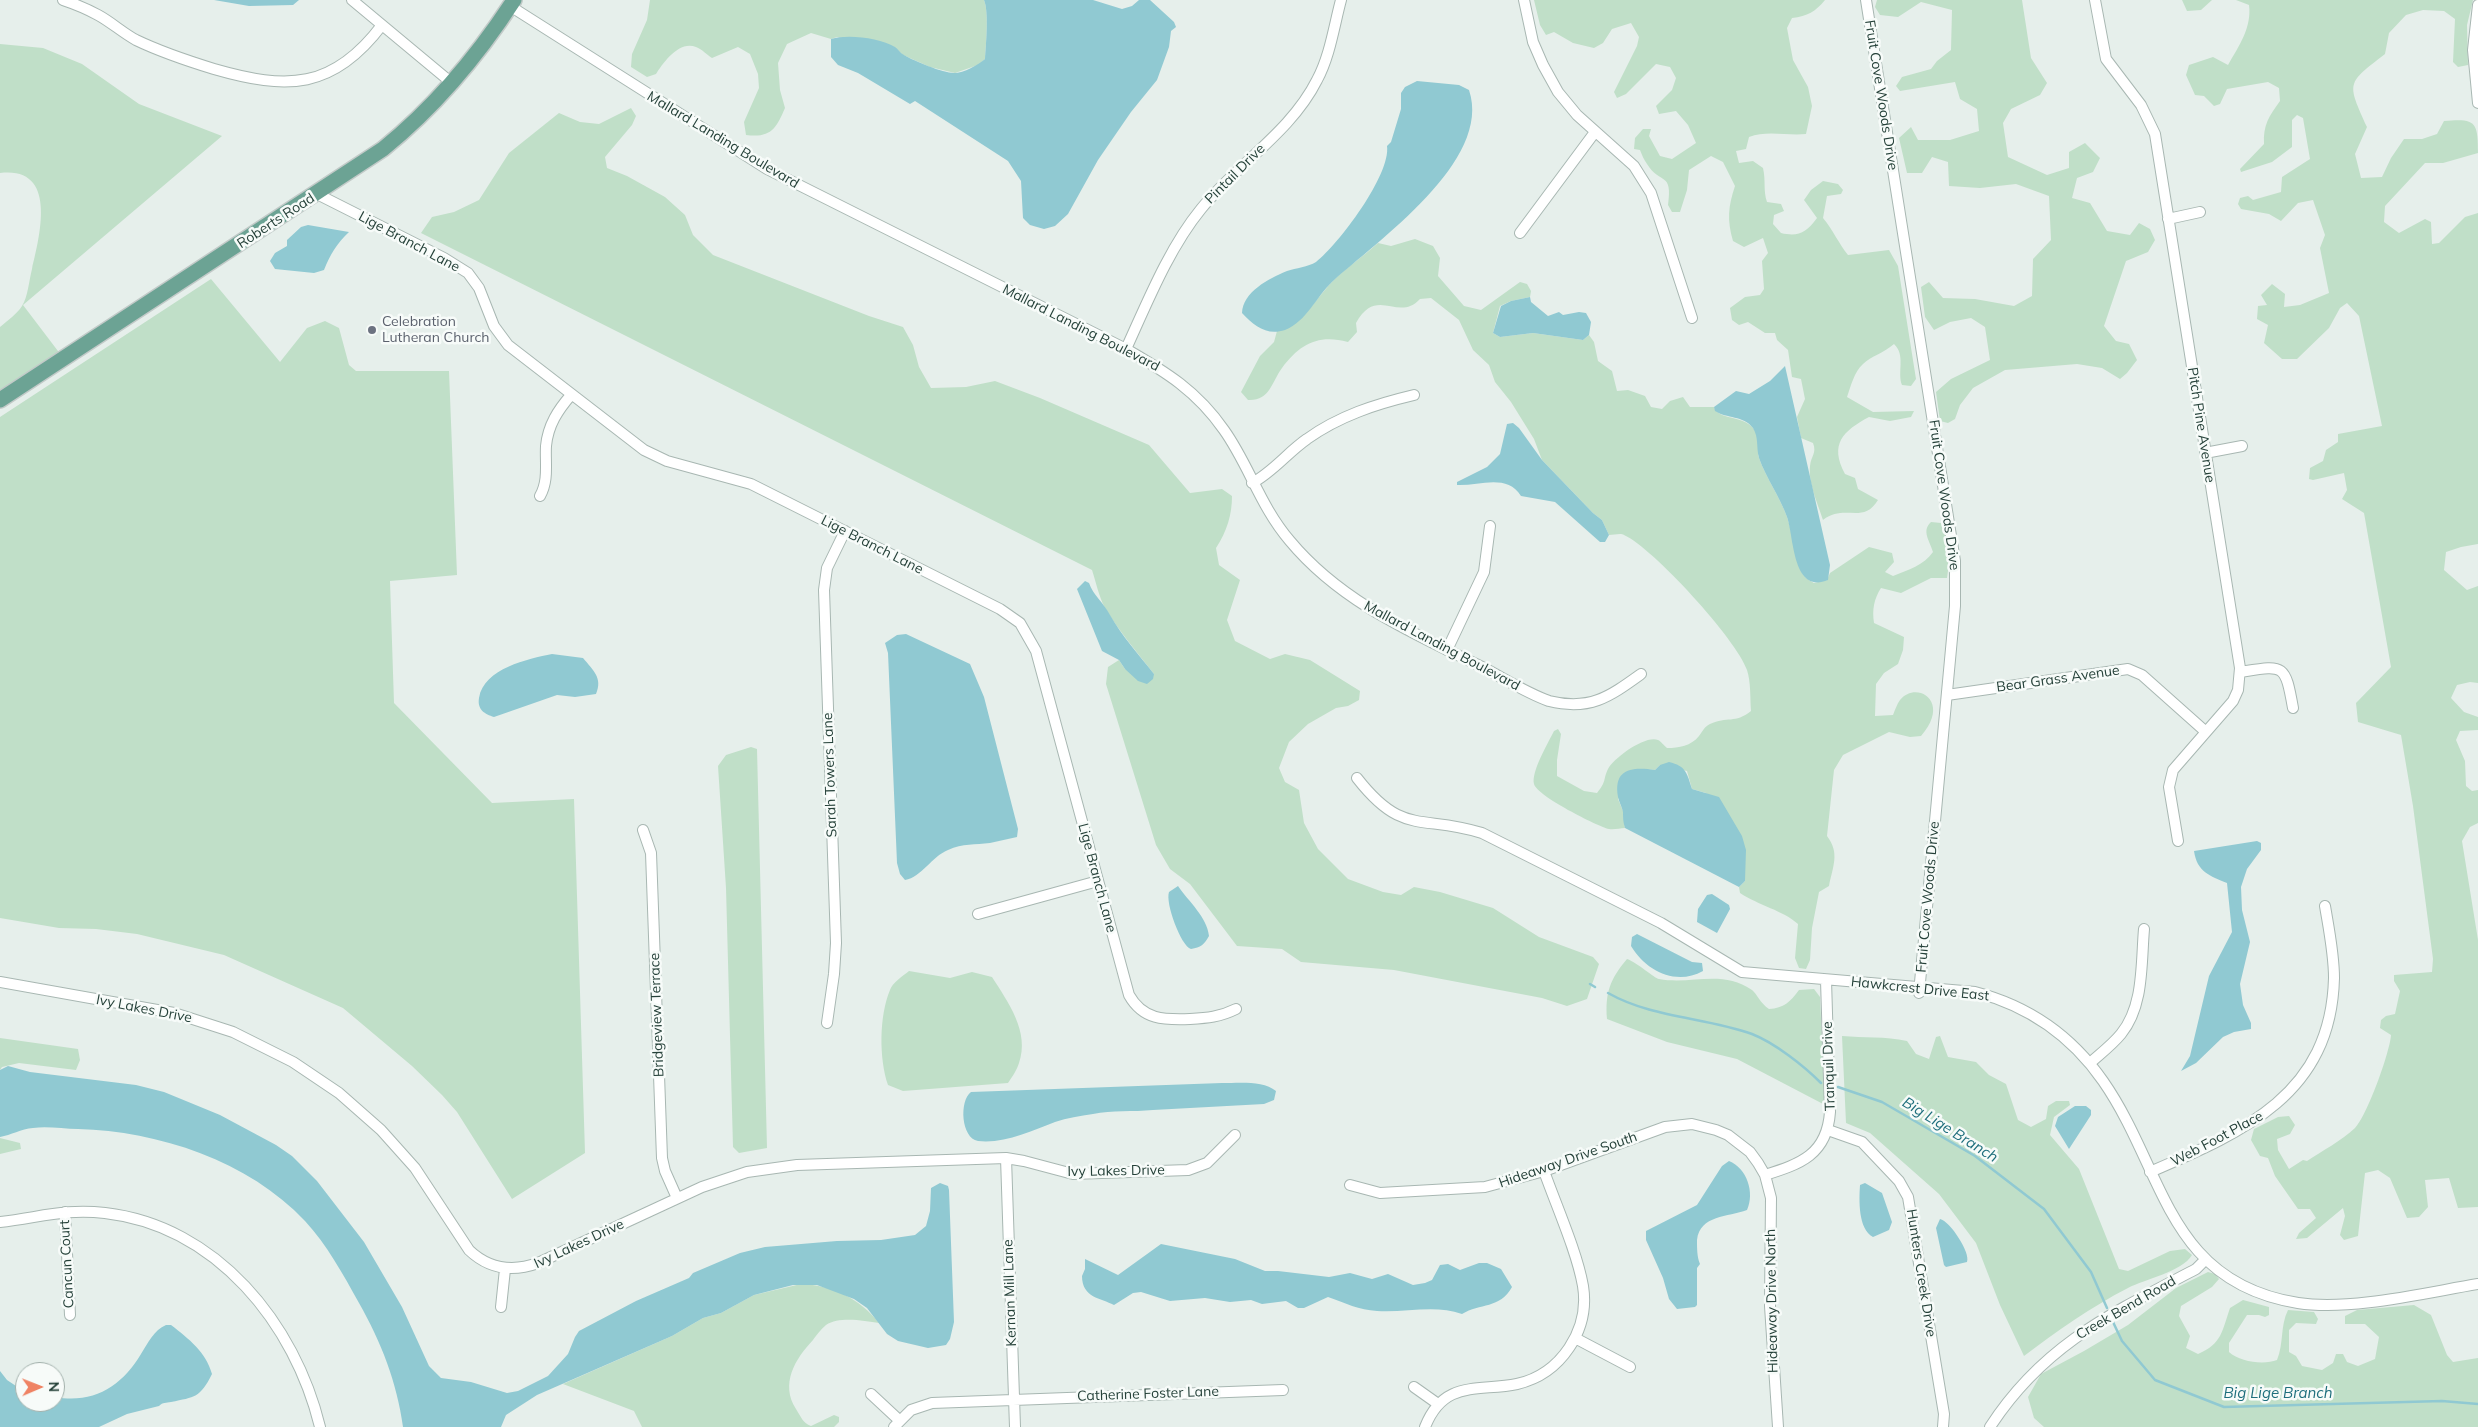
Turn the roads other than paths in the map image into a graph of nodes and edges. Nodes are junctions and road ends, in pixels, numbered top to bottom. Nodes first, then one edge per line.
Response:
1 (63, 0) edge
2 (352, 0) edge
3 (1341, 0) edge
4 (1524, 0) edge
5 (1866, 0) edge
6 (2095, 0) edge
7 (512, 3) edge
8 (2478, 6) edge
9 (382, 25) junction
10 (453, 84) junction
11 (2478, 103) edge
12 (1594, 132) junction
13 (317, 194) junction
14 (2200, 212) dead end
15 (2168, 219) junction
16 (1520, 234) dead end
17 (1692, 318) dead end
18 (1126, 349) junction
19 (571, 395) junction
20 (1414, 395) dead end
21 (0, 400) edge
22 (2242, 446) dead end
23 (2205, 453) junction
24 (1252, 483) junction
25 (540, 496) dead end
26 (1490, 526) dead end
27 (845, 531) junction
28 (1447, 650) junction
29 (2240, 672) junction
30 (1641, 674) dead end
31 (1947, 695) junction
32 (2293, 708) dead end
33 (2206, 732) junction
34 (1357, 778) dead end
35 (643, 830) dead end
36 (2178, 841) dead end
37 (1098, 881) junction
38 (2325, 906) dead end
39 (978, 914) dead end
40 (2144, 929) dead end
41 (1826, 980) junction
42 (0, 982) edge
43 (1920, 989) junction
44 (1236, 1009) dead end
45 (827, 1023) dead end
46 (2090, 1063) junction
47 (1828, 1130) junction
48 (1235, 1135) dead end
49 (1006, 1158) junction
50 (1544, 1171) junction
51 (2150, 1172) junction
52 (1765, 1176) junction
53 (1350, 1185) dead end
54 (677, 1198) junction
55 (64, 1212) junction
56 (0, 1222) edge
57 (2206, 1260) junction
58 (505, 1268) junction
59 (2478, 1284) edge
60 (501, 1307) dead end
61 (70, 1315) dead end
62 (1575, 1338) junction
63 (1630, 1367) dead end
64 (1414, 1387) dead end
65 (1283, 1390) dead end
66 (871, 1394) dead end
67 (1014, 1399) junction
68 (1438, 1404) junction
69 (897, 1424) edge
70 (320, 1427) edge
71 (1015, 1427) edge
72 (1425, 1427) edge
73 (1778, 1427) edge
74 (1943, 1427) edge
75 (1990, 1427) edge

1 - 9 street
2 - 9 street
3 - 18 street, Pintail Drive
4 - 12 street
5 - 31 street, Fruit Cove Woods Drive
6 - 15 street, Pitch Pine Avenue
7 - 10 main road, Roberts Road
7 - 18 street, Mallard Landing Boulevard
8 - 11 street
9 - 10 street
10 - 13 main road, Roberts Road
12 - 16 street
12 - 17 street
13 - 19 street, Lige Branch Lane
13 - 21 main road, Roberts Road
14 - 15 street
15 - 23 street, Pitch Pine Avenue
18 - 24 street, Mallard Landing Boulevard
19 - 25 street
19 - 27 street, Lige Branch Lane
20 - 24 street
22 - 23 street
23 - 29 street, Pitch Pine Avenue
24 - 28 street, Mallard Landing Boulevard
26 - 28 street
27 - 37 street, Lige Branch Lane
27 - 45 street, Sarah Towers Lane
28 - 30 street, Mallard Landing Boulevard
29 - 32 street
29 - 33 street, Pitch Pine Avenue
31 - 33 street, Bear Grass Avenue
31 - 43 street, Fruit Cove Woods Drive
33 - 36 street, Pitch Pine Avenue
34 - 41 street, Hawkcrest Drive East
35 - 54 street, Bridgeview Terrace
37 - 39 street
37 - 44 street, Lige Branch Lane
38 - 51 street, Web Foot Place
40 - 46 street
41 - 43 street, Hawkcrest Drive East
41 - 47 street, Tranquil Drive
42 - 58 street, Ivy Lakes Drive
43 - 46 street, Hawkcrest Drive East
46 - 51 street, Hawkcrest Drive East
47 - 52 street, Tranquil Drive
47 - 74 street, Hunters Creek Drive
48 - 49 street, Ivy Lakes Drive
49 - 54 street, Ivy Lakes Drive
49 - 67 street, Kernan Mill Lane
50 - 52 street, Hideaway Drive South
50 - 53 street, Hideaway Drive South
50 - 62 street
51 - 57 street, Hawkcrest Drive East
52 - 73 street, Hideaway Drive North
54 - 58 street, Ivy Lakes Drive
55 - 56 street
55 - 61 street, Cancun Court
55 - 70 street
57 - 59 street, Hawkcrest Drive East
57 - 75 street, Creek Bend Road
58 - 60 street
62 - 63 street
62 - 68 street
64 - 68 street
65 - 67 street, Catherine Foster Lane
66 - 69 street
67 - 69 street, Catherine Foster Lane
67 - 71 street, Kernan Mill Lane
68 - 72 street

